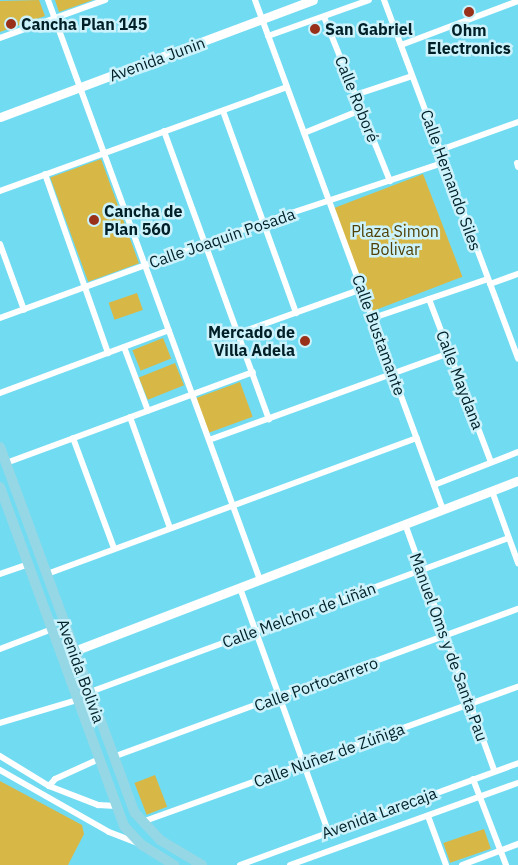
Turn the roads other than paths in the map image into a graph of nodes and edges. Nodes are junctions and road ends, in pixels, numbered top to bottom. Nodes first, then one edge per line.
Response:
1 (48, 0) edge
2 (105, 0) edge
3 (255, 0) edge
4 (313, 0) edge
5 (369, 0) edge
6 (384, 0) edge
7 (518, 1) edge
8 (324, 17) junction
9 (55, 18) junction
10 (262, 20) junction
11 (268, 36) junction
12 (0, 38) edge
13 (401, 45) junction
14 (412, 76) junction
15 (80, 87) junction
16 (287, 87) junction
17 (355, 95) junction
18 (361, 110) junction
19 (223, 111) junction
20 (0, 117) edge
21 (518, 122) edge
22 (164, 131) junction
23 (304, 133) junction
24 (440, 150) junction
25 (104, 152) junction
26 (444, 162) junction
27 (45, 174) junction
28 (390, 182) junction
29 (0, 191) edge
30 (330, 202) junction
31 (261, 223) junction
32 (206, 243) junction
33 (0, 244) edge
34 (145, 265) junction
35 (518, 274) edge
36 (489, 281) junction
37 (86, 287) junction
38 (362, 289) junction
39 (428, 299) junction
40 (24, 310) junction
41 (296, 313) junction
42 (0, 318) edge
43 (373, 318) junction
44 (169, 330) junction
45 (239, 333) junction
46 (124, 347) junction
47 (449, 352) junction
48 (108, 353) junction
49 (518, 360) edge
50 (253, 372) junction
51 (393, 373) junction
52 (0, 393) edge
53 (193, 394) junction
54 (148, 410) junction
55 (130, 417) junction
56 (269, 418) junction
57 (73, 438) junction
58 (417, 438) junction
59 (209, 440) junction
60 (0, 447) edge
61 (518, 452) edge
62 (491, 462) junction
63 (6, 463) junction
64 (518, 481) edge
65 (434, 485) junction
66 (0, 487) edge
67 (492, 491) junction
68 (2, 500) edge
69 (233, 505) junction
70 (443, 510) junction
71 (405, 524) junction
72 (170, 528) junction
73 (508, 538) junction
74 (114, 548) junction
75 (518, 563) edge
76 (29, 564) junction
77 (422, 570) junction
78 (0, 574) edge
79 (47, 574) junction
80 (260, 580) junction
81 (240, 588) junction
82 (518, 609) edge
83 (52, 629) junction
84 (256, 631) junction
85 (446, 636) junction
86 (0, 649) edge
87 (74, 651) junction
88 (62, 656) junction
89 (518, 687) edge
90 (90, 692) junction
91 (280, 698) junction
92 (77, 700) junction
93 (470, 704) junction
94 (0, 723) edge
95 (0, 756) edge
96 (113, 757) junction
97 (99, 760) junction
98 (518, 763) edge
99 (304, 764) junction
100 (0, 770) edge
101 (494, 770) junction
102 (473, 779) junction
103 (518, 783) edge
104 (49, 786) junction
105 (480, 795) junction
106 (116, 806) junction
107 (428, 816) junction
108 (141, 823) junction
109 (328, 831) junction
110 (518, 844) edge
111 (142, 845) junction
112 (501, 850) junction
113 (191, 862) edge
114 (174, 865) edge
115 (202, 865) edge
116 (241, 865) edge
117 (290, 865) edge
118 (446, 865) edge
119 (462, 865) edge
120 (506, 865) edge

1 - 9 street
2 - 9 street
3 - 10 street, Calle Bustamante
4 - 10 street, Avenida Junin
5 - 8 street
6 - 13 street, Calle Hernando Siles
7 - 13 street
8 - 11 street
8 - 17 street, Calle Roboré
9 - 12 street
9 - 15 street
10 - 11 street, Calle Bustamante
10 - 15 street, Avenida Junin
11 - 16 street, Calle Bustamante
13 - 14 street, Calle Hernando Siles
14 - 17 street
14 - 24 street, Calle Hernando Siles
15 - 20 street, Avenida Junin
15 - 25 street
16 - 19 street
16 - 23 street, Calle Bustamante
17 - 18 street, Calle Roboré
18 - 23 street
18 - 28 street, Calle Roboré
19 - 22 street
19 - 31 street
21 - 24 street
22 - 25 street
22 - 32 street
23 - 30 street, Calle Bustamante
24 - 26 street, Calle Hernando Siles
25 - 27 street
25 - 34 street
26 - 28 street, Calle Joaquin Posada
26 - 36 street, Calle Hernando Siles
27 - 29 street
27 - 37 street
28 - 30 street, Calle Joaquin Posada
30 - 31 street, Calle Joaquin Posada
30 - 38 street, Calle Bustamante
31 - 32 street, Calle Joaquin Posada
31 - 41 street
32 - 34 street, Calle Joaquin Posada
32 - 45 street
33 - 40 street
34 - 37 street, Calle Joaquin Posada
34 - 44 street
35 - 36 street
36 - 39 street
36 - 49 street, Calle Hernando Siles
37 - 40 street, Calle Joaquin Posada
37 - 48 street
38 - 41 street
38 - 43 street, Calle Bustamante
39 - 43 street
39 - 47 street, Calle Maydana
40 - 42 street, Calle Joaquin Posada
41 - 45 street
43 - 51 street, Calle Bustamante
44 - 46 street
44 - 53 street
45 - 50 street
46 - 48 street
46 - 54 street
47 - 51 street
47 - 62 street, Calle Maydana
48 - 52 street
50 - 53 street
50 - 56 street
51 - 56 street
51 - 58 street, Calle Bustamante
53 - 54 street
53 - 59 street
54 - 55 street
55 - 57 street
55 - 72 street
56 - 59 street
57 - 63 street
57 - 74 street
58 - 65 street, Calle Bustamante
58 - 69 street
59 - 69 street
60 - 63 main road, Avenida Bolivia
61 - 62 street
62 - 65 street
63 - 79 main road, Avenida Bolivia
64 - 67 street
65 - 70 street, Calle Bustamante
66 - 68 main road, Avenida Bolivia
67 - 70 street
67 - 73 street
68 - 76 main road, Avenida Bolivia
69 - 72 street
69 - 80 street
70 - 71 street
71 - 77 street, Manuel Oms y de Santa Pau
71 - 80 street
72 - 74 street
73 - 75 street
73 - 77 street, Calle Melchor de Liñán
74 - 79 street
76 - 78 street
76 - 83 main road, Avenida Bolivia
77 - 84 street, Calle Melchor de Liñán
77 - 85 street, Manuel Oms y de Santa Pau
79 - 87 main road, Avenida Bolivia
80 - 81 street
81 - 84 street
81 - 87 street
82 - 85 street, Calle Portocarrero
83 - 86 street
83 - 88 main road, Avenida Bolivia
84 - 90 street, Calle Melchor de Liñán
84 - 91 street
85 - 91 street, Calle Portocarrero
85 - 93 street, Manuel Oms y de Santa Pau
87 - 88 street
87 - 90 main road, Avenida Bolivia
88 - 92 main road, Avenida Bolivia
89 - 93 street, Calle Núñez de Zúñiga
90 - 96 main road, Avenida Bolivia
91 - 96 street, Calle Portocarrero
91 - 99 street
92 - 94 street
92 - 97 main road, Avenida Bolivia
93 - 99 street, Calle Núñez de Zúñiga
93 - 101 street, Manuel Oms y de Santa Pau
95 - 104 street
96 - 108 main road, Avenida Bolivia
97 - 104 street
97 - 106 main road, Avenida Bolivia
98 - 101 street, Avenida Larecaja
99 - 108 street, Calle Núñez de Zúñiga
99 - 109 street
100 - 111 street
101 - 102 street, Avenida Larecaja
102 - 105 street
102 - 109 street, Avenida Larecaja
103 - 105 street, Avenida Larecaja
104 - 106 street
105 - 107 street, Avenida Larecaja
105 - 112 street
106 - 111 main road, Avenida Bolivia
107 - 117 street, Avenida Larecaja
107 - 118 street
108 - 113 main road, Avenida Bolivia
109 - 116 street, Avenida Larecaja
110 - 112 street
111 - 114 main road, Avenida Bolivia
112 - 119 street
112 - 120 street
113 - 115 main road, Avenida Bolivia

